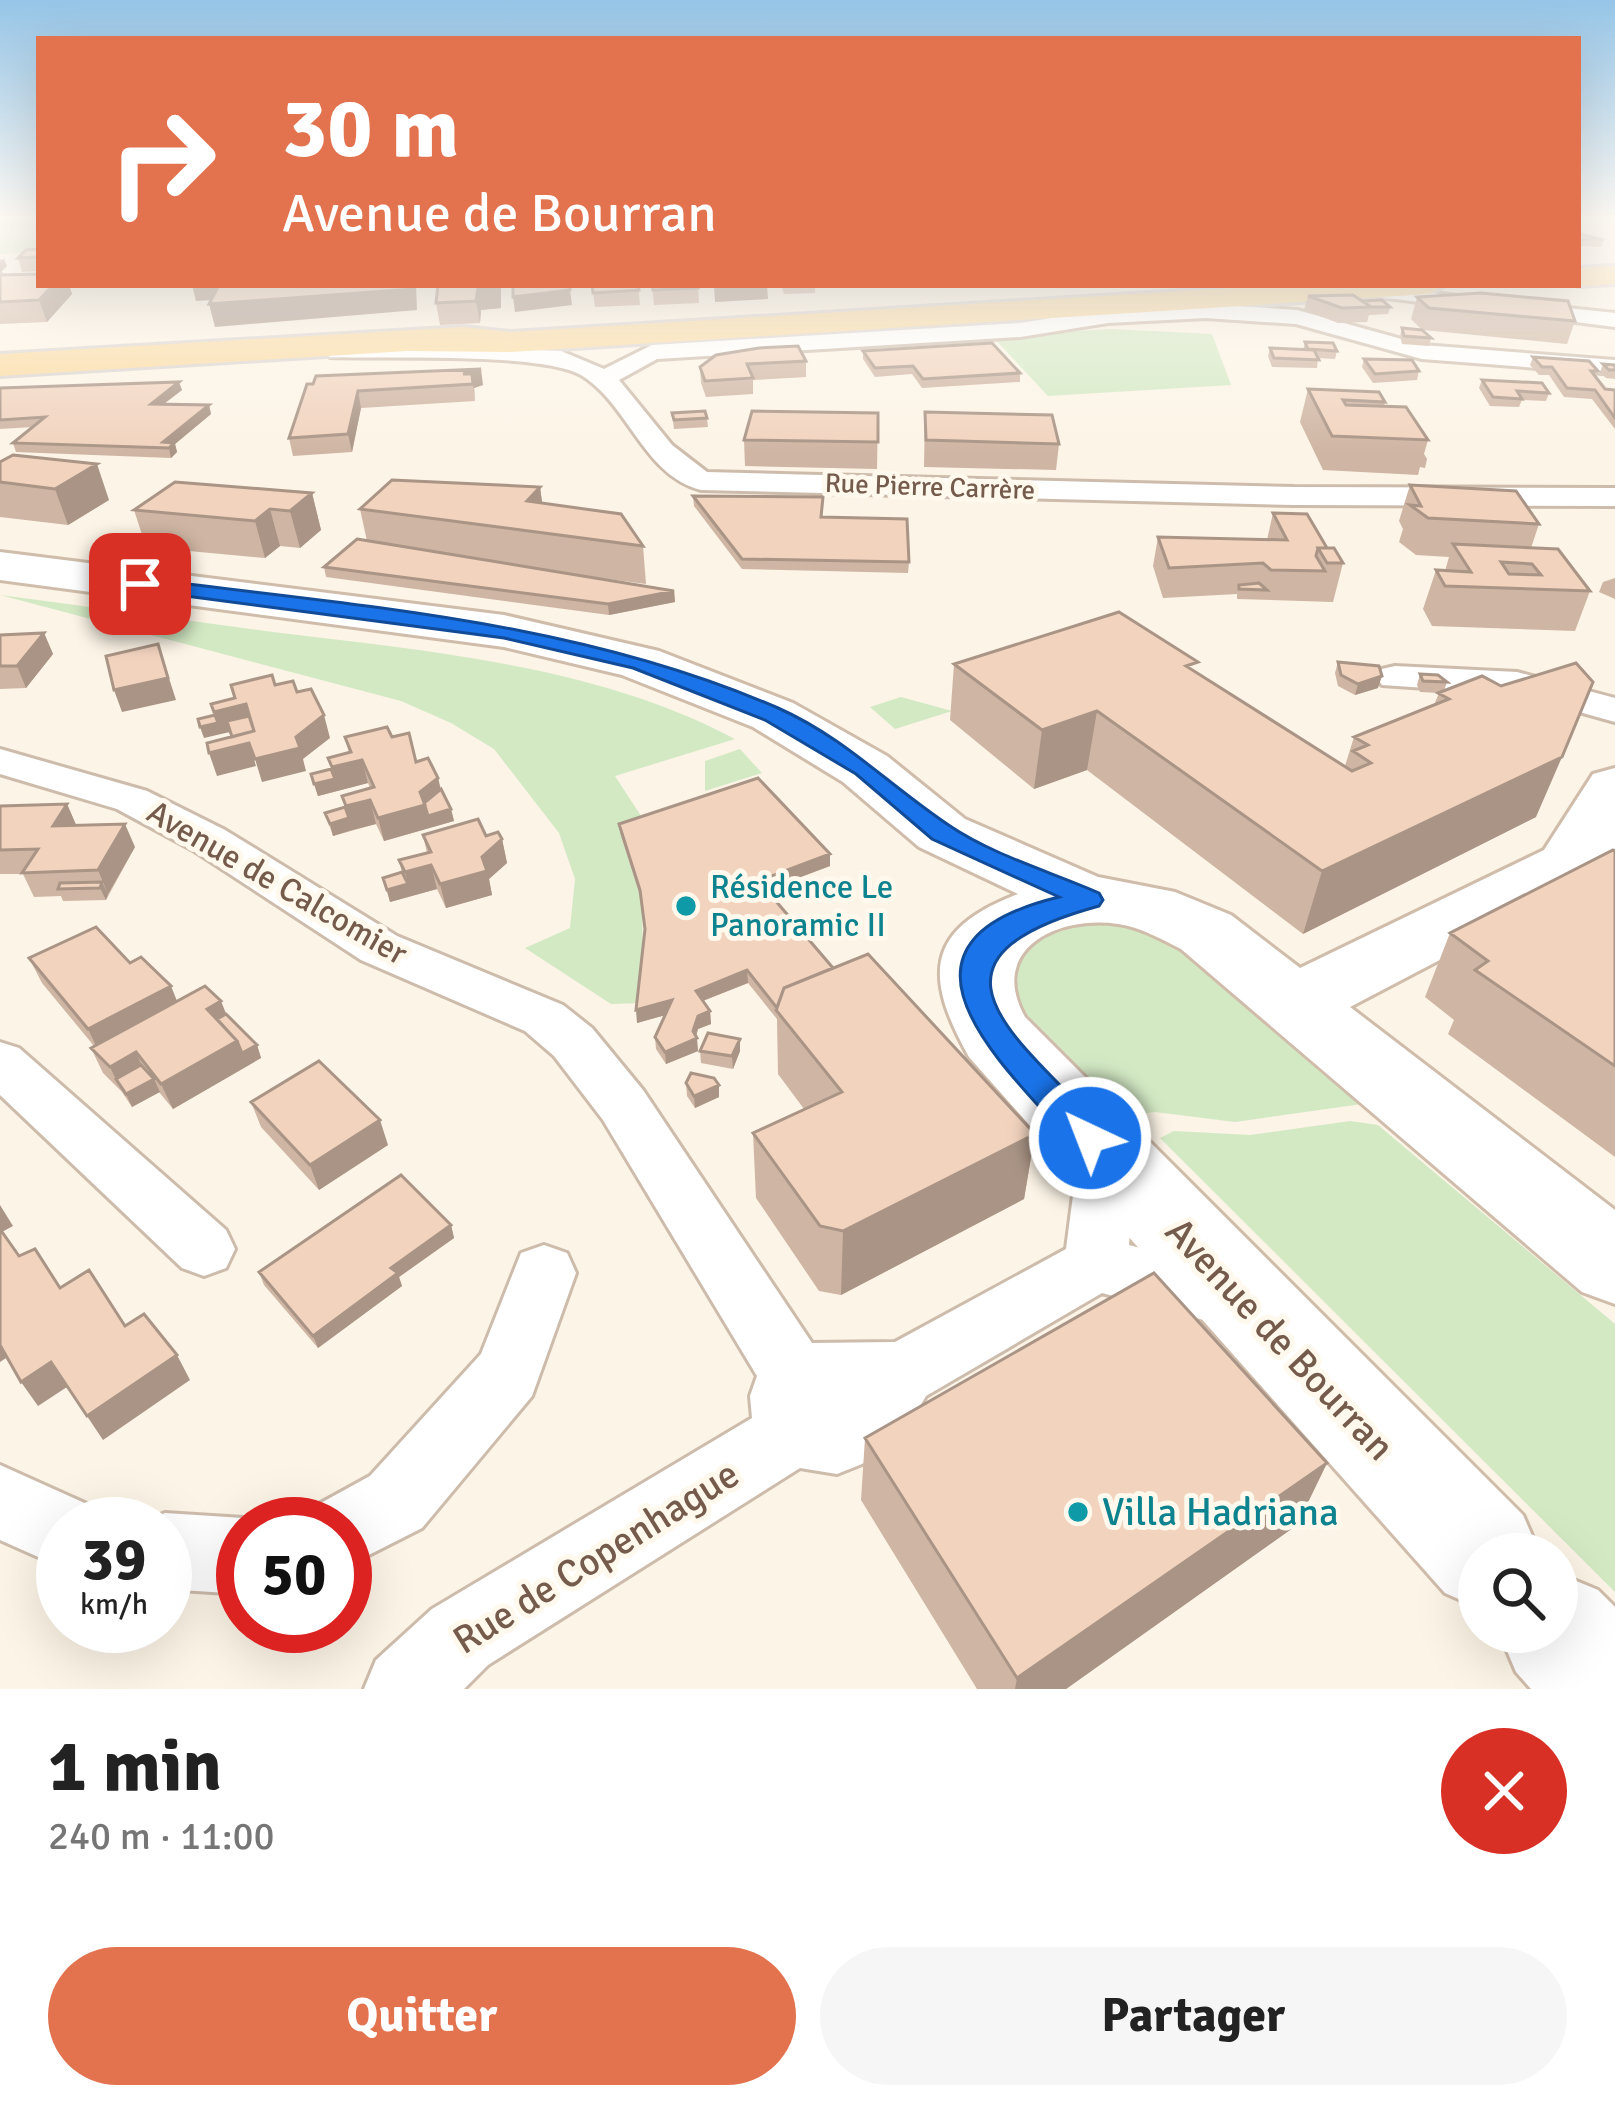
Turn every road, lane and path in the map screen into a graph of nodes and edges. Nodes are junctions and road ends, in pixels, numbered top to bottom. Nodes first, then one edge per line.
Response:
1 (1283, 297) edge
2 (1427, 297) edge
3 (1198, 305) junction
4 (1615, 320) edge
5 (660, 340) junction
6 (297, 349) junction
7 (561, 358) junction
8 (0, 365) edge
9 (1615, 367) edge
10 (607, 377) junction
11 (1615, 497) edge
12 (0, 566) edge
13 (1395, 677) dead end
14 (1615, 710) edge
15 (4, 765) edge
16 (1615, 787) edge
17 (942, 833) junction
18 (1089, 900) junction
19 (985, 946) junction
20 (1294, 1003) junction
21 (0, 1062) edge
22 (1107, 1157) junction
23 (204, 1249) dead end
24 (1096, 1264) junction
25 (1615, 1264) edge
26 (544, 1273) dead end
27 (1245, 1301) junction
28 (794, 1404) junction
29 (0, 1502) edge
30 (372, 1515) edge
31 (36, 1519) edge
32 (1464, 1533) edge
33 (1578, 1653) edge
34 (405, 1689) edge
35 (1612, 1689) edge

1 - 3 main road
2 - 4 street
3 - 5 main road
3 - 9 street
5 - 6 main road
5 - 7 street
5 - 10 street
6 - 7 street
6 - 8 main road
7 - 10 street
10 - 11 street, Rue Pierre Carrère
12 - 17 main road, Avenue de Bourran
13 - 14 street
15 - 28 street, Avenue de Calcomier
16 - 20 main road
17 - 18 main road, Avenue de Bourran
17 - 19 main road, Avenue de Bourran
18 - 19 main road, Avenue de Bourran
18 - 20 main road, Avenue de Bourran
19 - 22 main road, Avenue de Bourran
20 - 25 main road, Avenue de Bourran
21 - 23 street
22 - 24 street
22 - 27 main road, Avenue de Bourran
24 - 27 street
24 - 28 street
26 - 30 street
27 - 32 main road, Avenue de Bourran
28 - 34 street, Rue de Copenhague
29 - 31 street
33 - 35 main road

